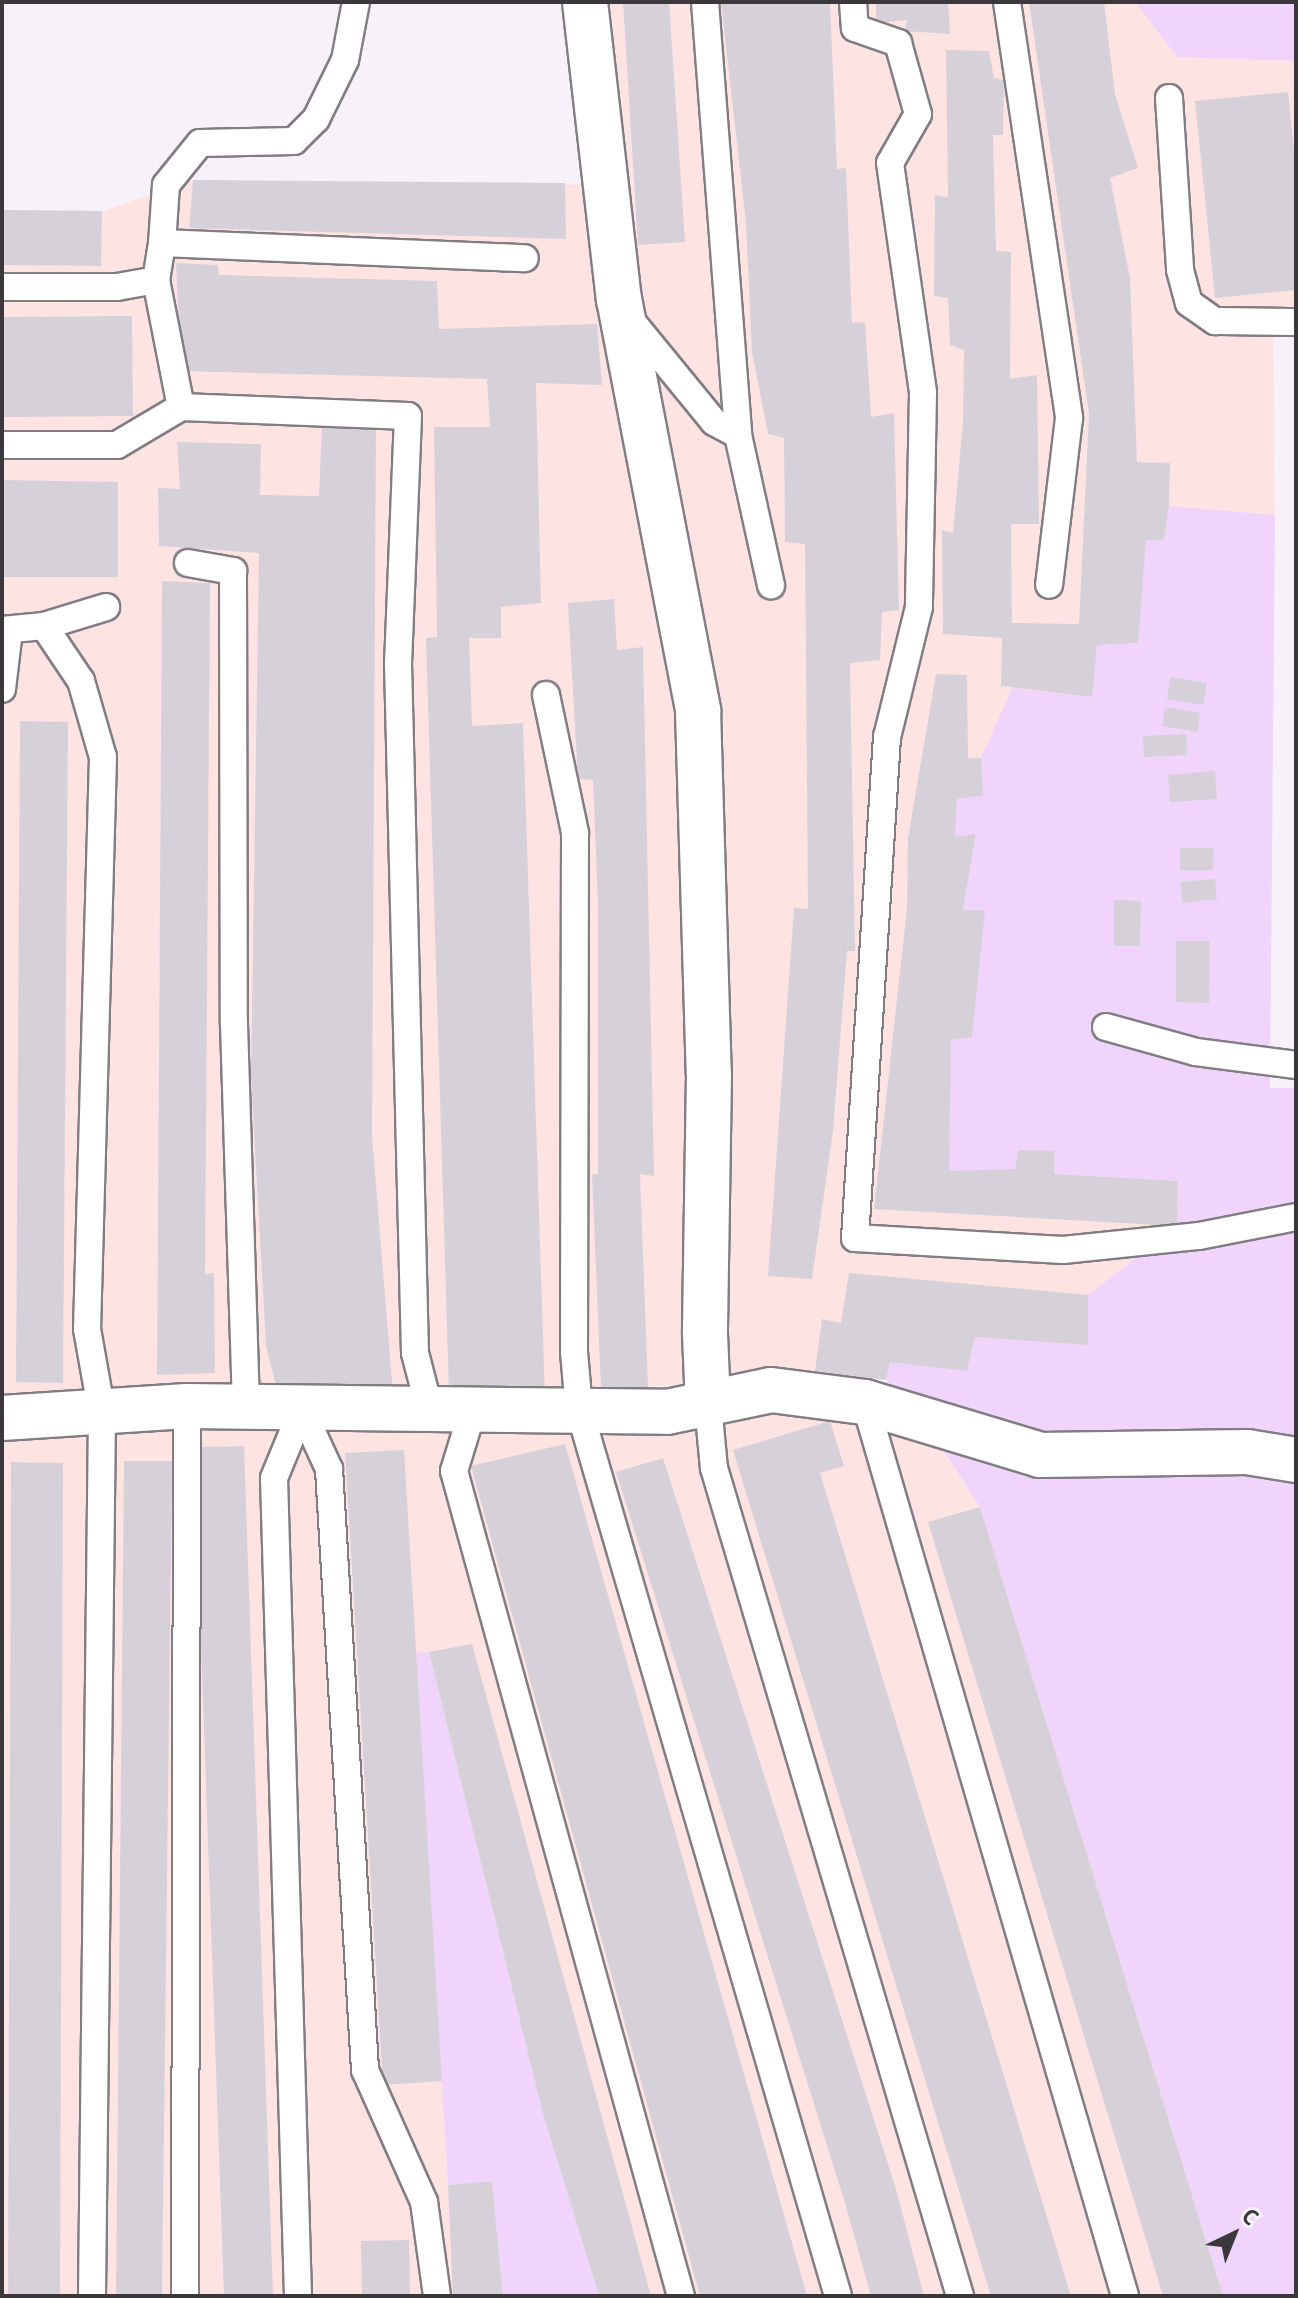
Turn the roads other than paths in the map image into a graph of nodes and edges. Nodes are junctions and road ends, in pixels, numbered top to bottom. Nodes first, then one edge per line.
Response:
1 (356, 2) edge
2 (585, 2) edge
3 (705, 2) edge
4 (853, 2) edge
5 (1007, 2) edge
6 (1169, 98) dead end
7 (162, 243) junction
8 (525, 258) dead end
9 (156, 280) junction
10 (2, 287) edge
11 (622, 309) junction
12 (1296, 322) edge
13 (181, 407) junction
14 (738, 435) junction
15 (2, 445) edge
16 (188, 563) dead end
17 (771, 585) dead end
18 (1049, 585) dead end
19 (106, 607) dead end
20 (44, 626) junction
21 (6, 630) edge
22 (2, 689) edge
23 (546, 695) dead end
24 (1106, 1027) dead end
25 (1296, 1065) edge
26 (1296, 1217) edge
27 (865, 1402) junction
28 (708, 1405) junction
29 (187, 1406) junction
30 (246, 1406) junction
31 (473, 1409) junction
32 (579, 1409) junction
33 (302, 1410) junction
34 (430, 1411) junction
35 (102, 1413) junction
36 (2, 1418) edge
37 (1296, 1460) edge
38 (92, 2296) edge
39 (185, 2296) edge
40 (298, 2296) edge
41 (437, 2296) edge
42 (681, 2296) edge
43 (838, 2296) edge
44 (960, 2296) edge
45 (1125, 2296) edge

1 - 7 lane
2 - 11 street
3 - 14 lane
4 - 26 lane
5 - 18 lane
6 - 12 lane
7 - 8 lane
7 - 9 lane
9 - 10 lane
9 - 13 lane
11 - 14 lane
11 - 28 street
13 - 15 lane
13 - 34 lane
14 - 17 lane
16 - 30 lane
19 - 20 lane
20 - 21 lane
20 - 35 lane
21 - 22 lane
23 - 32 lane
24 - 25 lane
27 - 28 street
27 - 37 street
27 - 45 lane
28 - 32 street
28 - 44 lane
29 - 30 street
29 - 35 street
29 - 39 lane
30 - 33 street
31 - 32 street
31 - 34 street
31 - 42 lane
32 - 43 lane
33 - 34 street
33 - 40 lane
33 - 41 lane
35 - 36 street
35 - 38 lane

